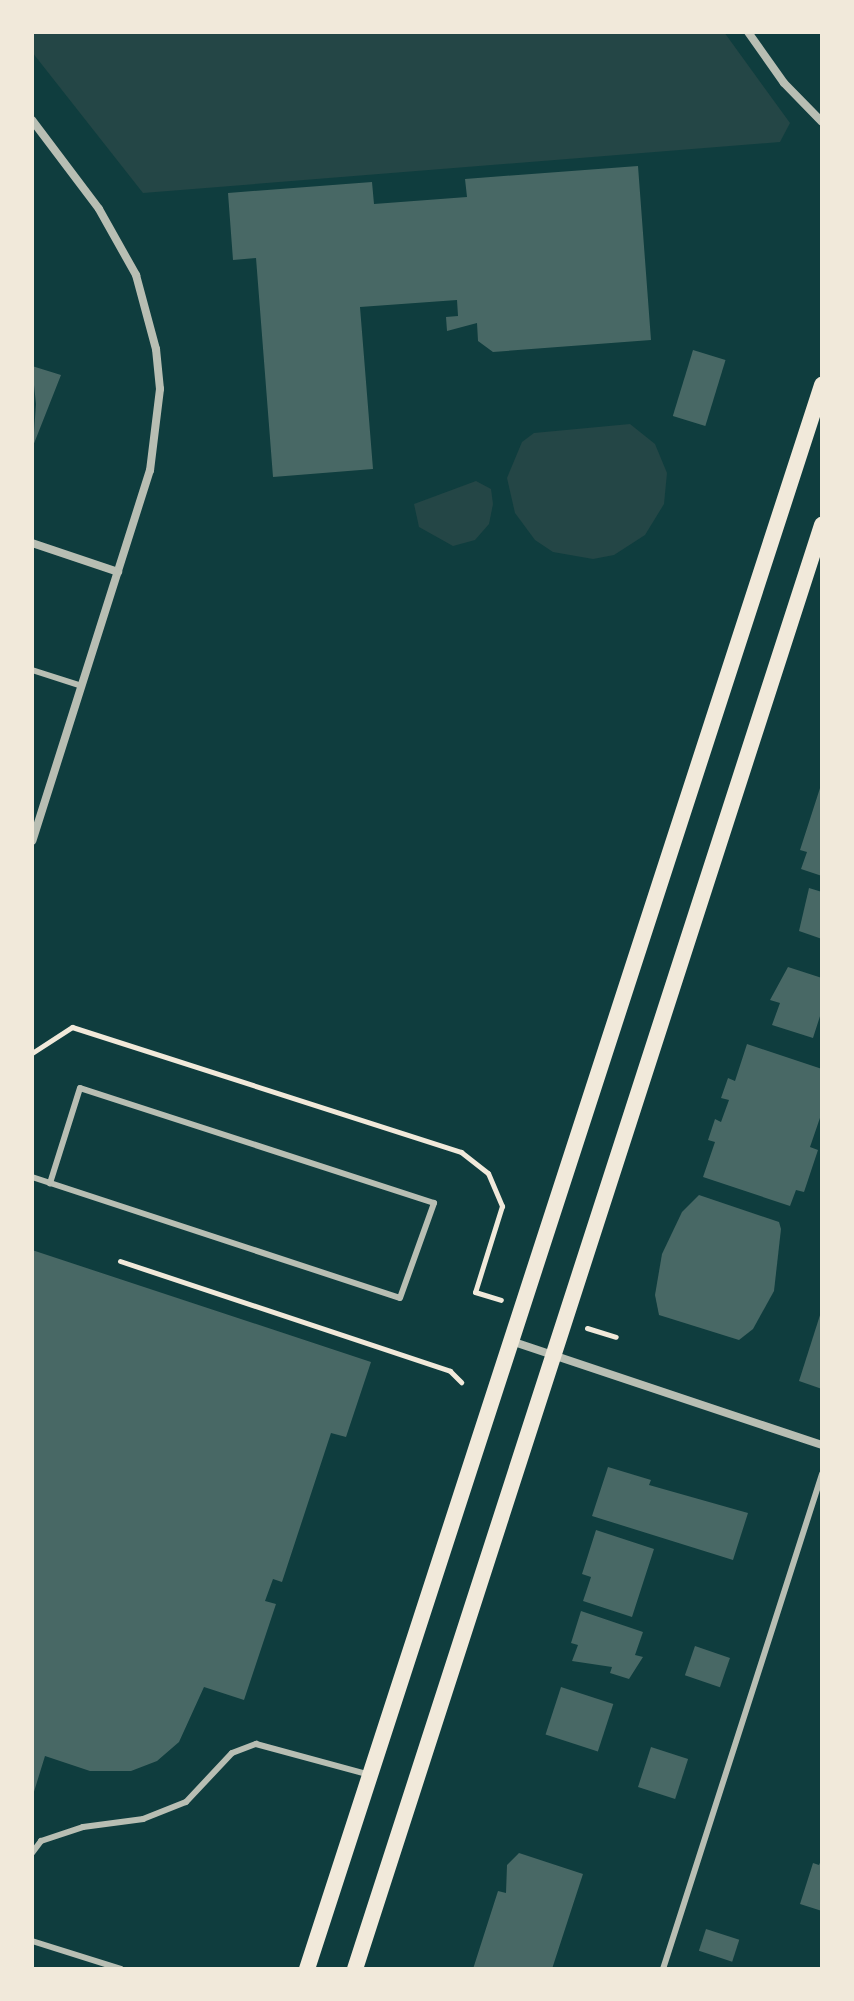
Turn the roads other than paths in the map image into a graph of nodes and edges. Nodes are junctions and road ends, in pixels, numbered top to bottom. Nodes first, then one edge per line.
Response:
1 (748, 32) edge
2 (32, 120) edge
3 (822, 122) edge
4 (822, 385) edge
5 (822, 525) edge
6 (32, 543) edge
7 (118, 572) junction
8 (32, 670) edge
9 (82, 686) junction
10 (32, 841) edge
11 (32, 1177) edge
12 (50, 1183) junction
13 (510, 1341) junction
14 (554, 1356) junction
15 (822, 1445) edge
16 (822, 1474) edge
17 (370, 1775) junction
18 (32, 1853) edge
19 (32, 1941) edge
20 (121, 1969) edge
21 (307, 1969) edge
22 (355, 1969) edge
23 (663, 1969) edge

1 - 3 street
2 - 7 street
4 - 13 main road
5 - 14 main road
6 - 7 street
7 - 9 street
8 - 9 lane
9 - 10 street
11 - 12 lane
12 - 12 lane
13 - 14 street
13 - 17 main road
14 - 15 street
14 - 22 main road
16 - 23 lane
17 - 18 lane
17 - 21 main road
19 - 20 lane

